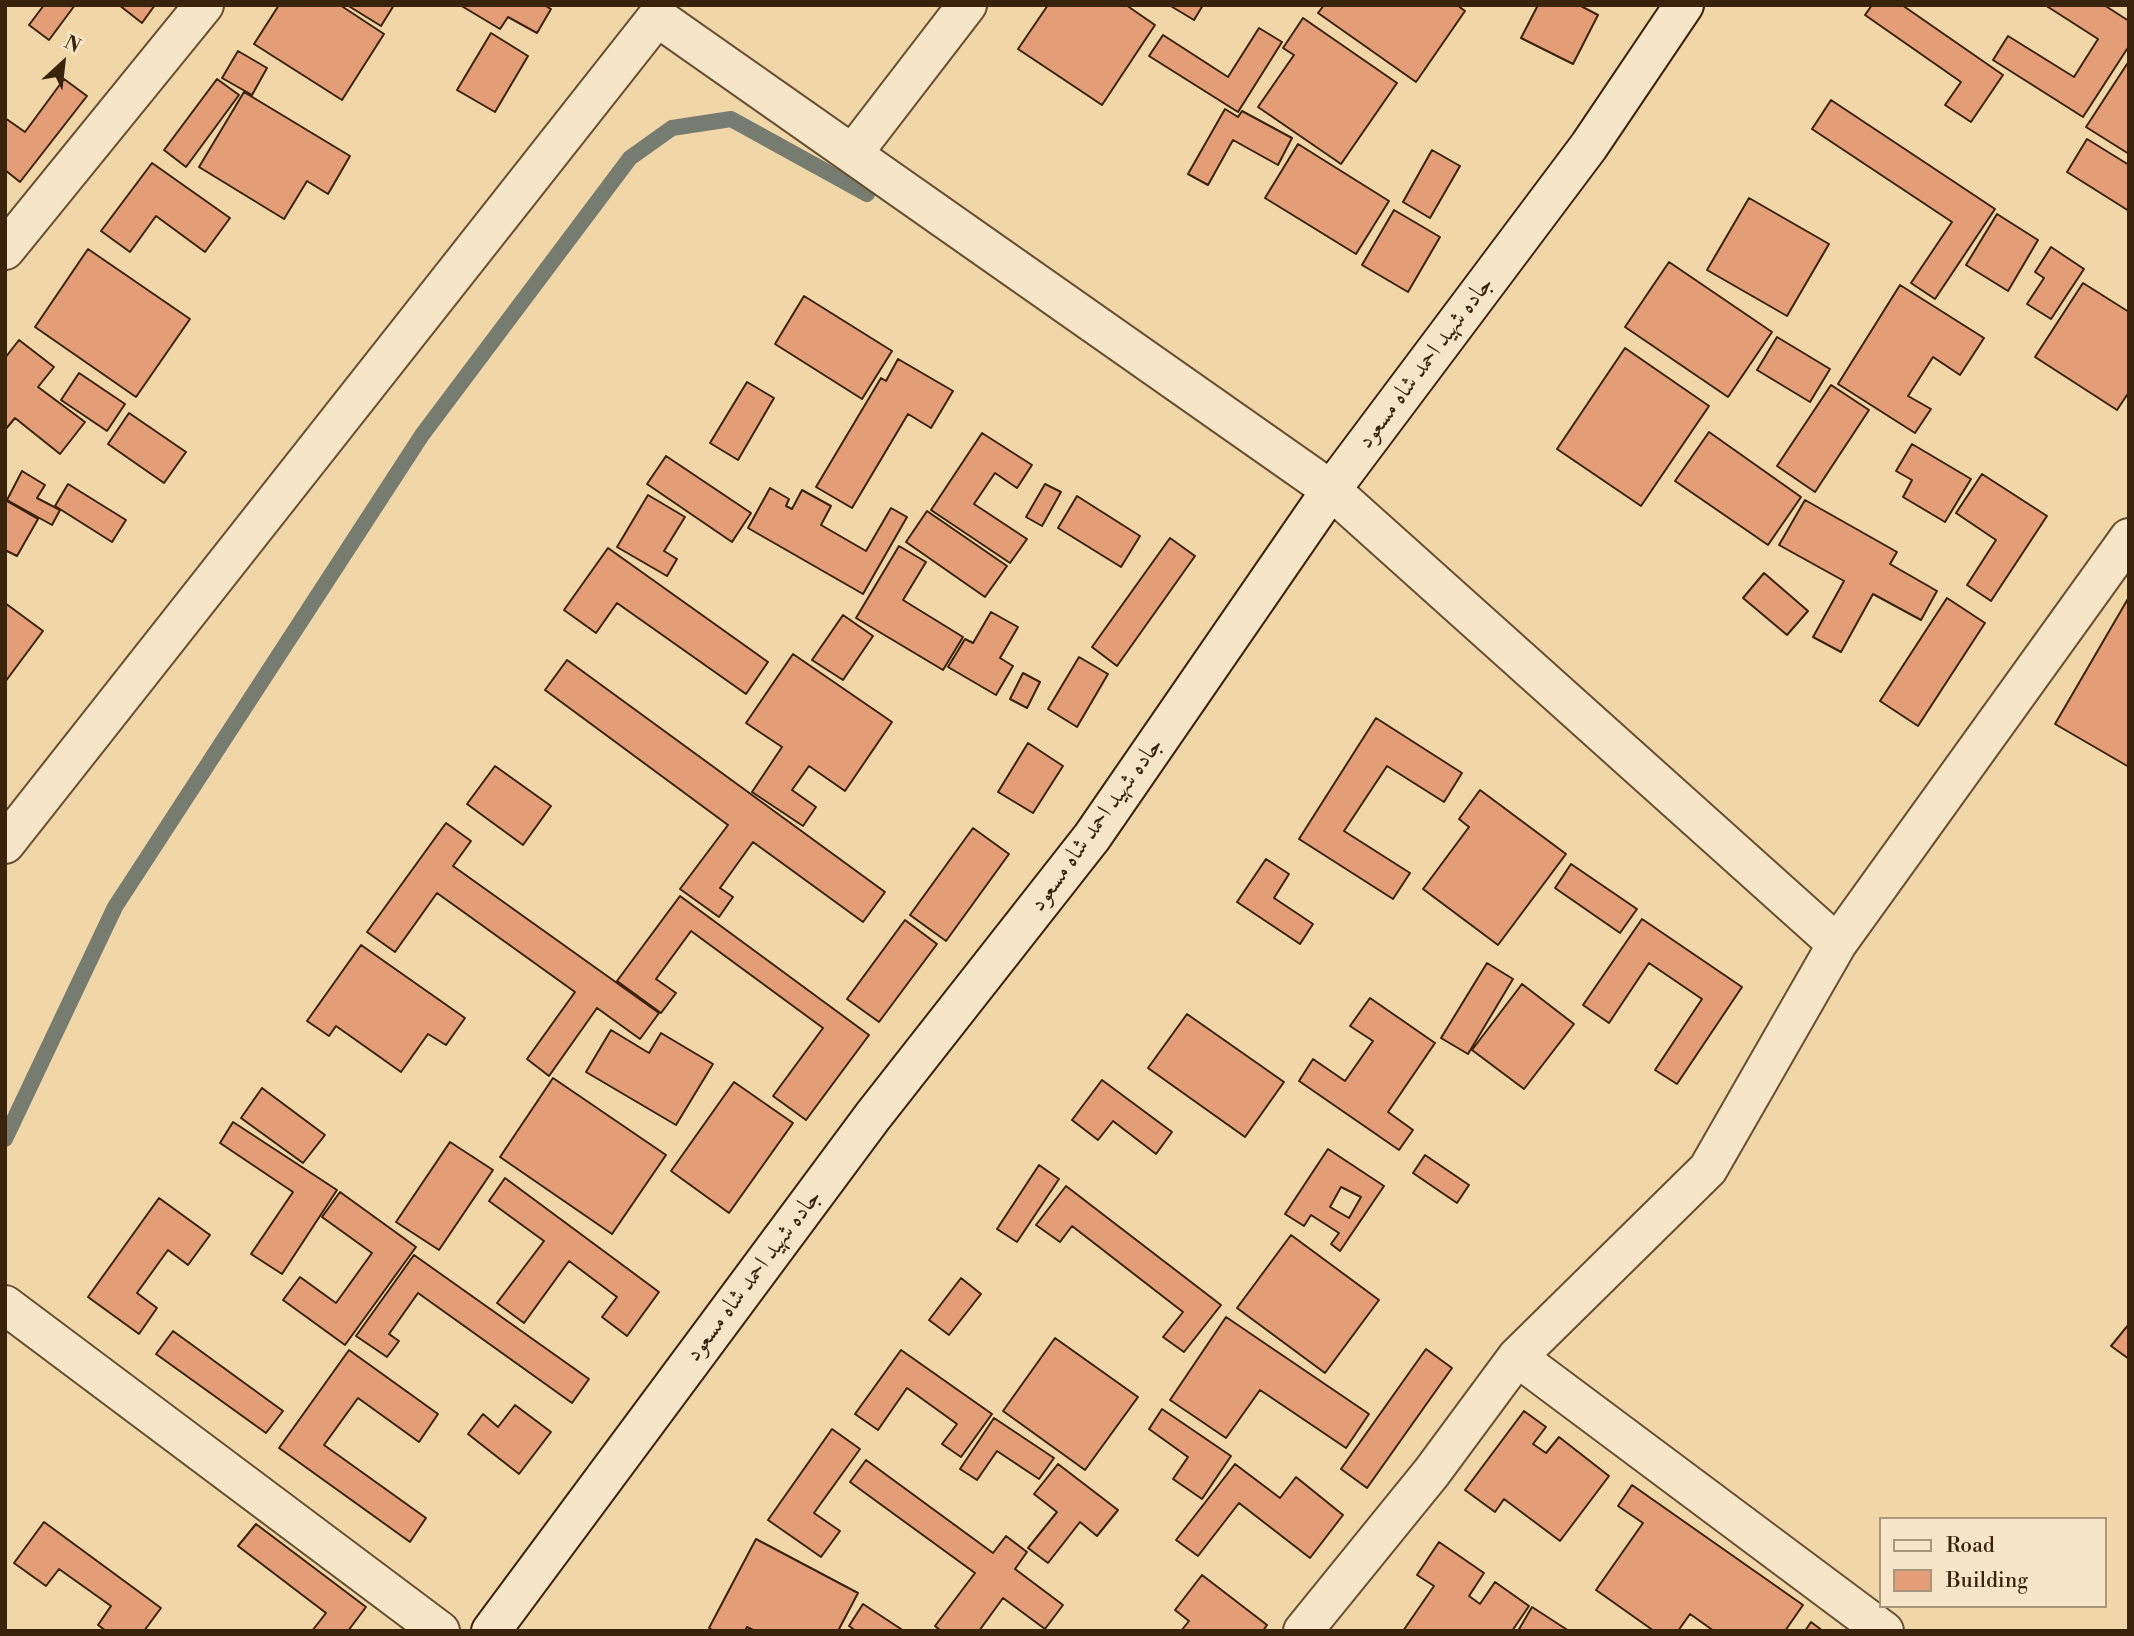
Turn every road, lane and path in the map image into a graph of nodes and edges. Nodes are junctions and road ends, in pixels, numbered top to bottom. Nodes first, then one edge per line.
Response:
1 (204, 5) edge
2 (967, 5) edge
3 (1684, 5) edge
4 (854, 152) junction
5 (5, 250) edge
6 (1331, 490) junction
7 (2129, 538) edge
8 (5, 844) edge
9 (1837, 944) junction
10 (5, 1305) edge
11 (1517, 1357) junction
12 (440, 1631) edge
13 (491, 1631) edge
14 (1303, 1631) edge
15 (1884, 1631) edge

1 - 5 street
2 - 4 street
3 - 6 street, جاده شهيد احمد شاه مسعود
4 - 6 street
4 - 8 street
6 - 9 street
6 - 13 street, جاده شهيد احمد شاه مسعود
7 - 9 street
9 - 11 street
10 - 12 street
11 - 14 street
11 - 15 street

